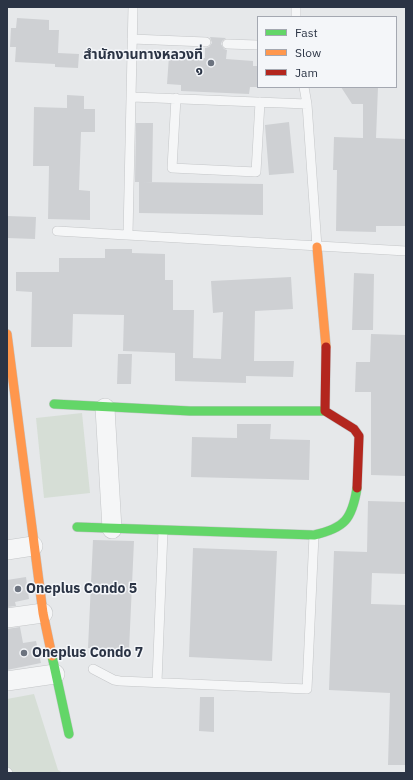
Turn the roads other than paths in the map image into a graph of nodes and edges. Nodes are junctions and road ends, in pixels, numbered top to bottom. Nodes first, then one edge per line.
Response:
1 (133, 7) edge
2 (132, 39) junction
3 (206, 42) dead end
4 (227, 44) dead end
5 (257, 45) edge
6 (304, 88) edge
7 (132, 97) junction
8 (176, 98) junction
9 (260, 102) junction
10 (307, 104) junction
11 (57, 231) dead end
12 (128, 234) junction
13 (317, 247) junction
14 (406, 251) edge
15 (7, 334) edge
16 (54, 404) dead end
17 (105, 408) junction
18 (325, 411) junction
19 (77, 527) dead end
20 (112, 529) junction
21 (163, 531) junction
22 (314, 535) junction
23 (33, 546) junction
24 (7, 550) edge
25 (43, 613) junction
26 (7, 618) edge
27 (93, 669) dead end
28 (55, 674) junction
29 (7, 681) edge
30 (157, 682) junction
31 (69, 734) dead end

1 - 2 lane
2 - 3 lane
2 - 7 lane
4 - 5 lane
6 - 10 lane
7 - 8 lane
7 - 12 lane
8 - 9 lane
8 - 9 lane
9 - 10 lane
10 - 13 lane
11 - 12 lane
12 - 13 lane
13 - 14 lane
13 - 18 street
15 - 23 street
16 - 17 street
17 - 18 street
17 - 20 street
18 - 22 street
19 - 20 street
20 - 21 street
21 - 22 street
21 - 30 lane
22 - 30 lane
23 - 24 street
23 - 25 street
25 - 26 street
25 - 28 street
27 - 30 lane
28 - 29 street
28 - 31 street

